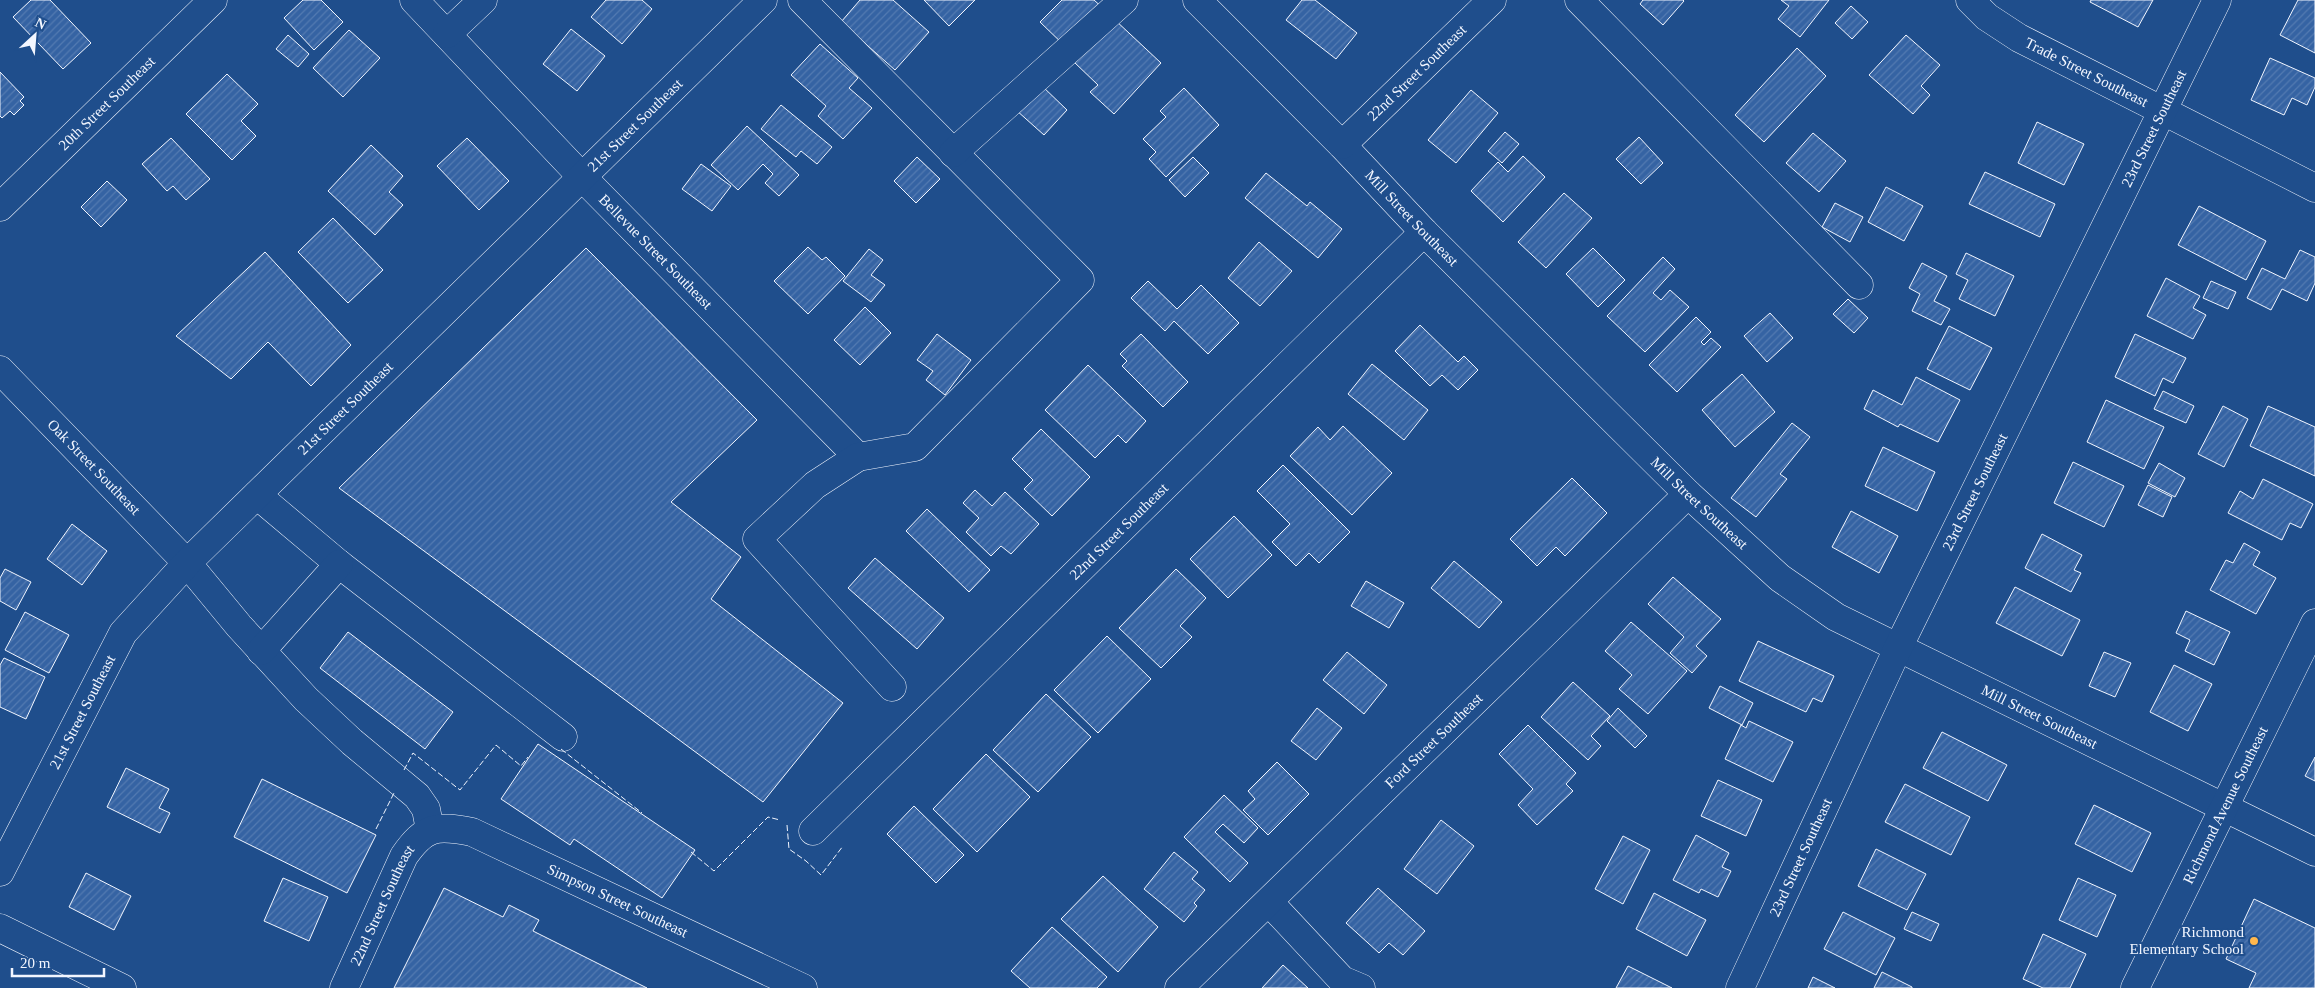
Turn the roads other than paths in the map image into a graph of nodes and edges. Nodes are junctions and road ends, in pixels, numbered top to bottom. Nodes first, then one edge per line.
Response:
1 (213, 0) edge
2 (414, 0) edge
3 (483, 0) edge
4 (763, 0) edge
5 (802, 0) edge
6 (1124, 0) edge
7 (1197, 0) edge
8 (1492, 0) edge
9 (1579, 0) edge
10 (1970, 0) edge
11 (2217, 0) edge
12 (447, 34) junction
13 (2162, 110) junction
14 (1342, 145) junction
15 (953, 153) junction
16 (582, 178) junction
17 (2315, 188) edge
18 (0, 207) edge
19 (1424, 232) junction
20 (1859, 285) dead end
21 (0, 370) edge
22 (858, 457) junction
23 (1688, 494) junction
24 (257, 495) junction
25 (187, 563) junction
26 (339, 564) junction
27 (2315, 623) edge
28 (1900, 646) junction
29 (261, 651) junction
30 (892, 687) dead end
31 (563, 737) dead end
32 (2225, 807) junction
33 (430, 830) junction
34 (813, 831) dead end
35 (2315, 852) edge
36 (0, 872) edge
37 (1269, 902) junction
38 (0, 928) edge
39 (122, 988) edge
40 (344, 988) edge
41 (803, 988) edge
42 (1179, 988) edge
43 (1361, 988) edge
44 (1740, 988) edge
45 (2135, 988) edge

1 - 18 street, 20th Street Southeast
2 - 12 street, Bellevue Street Southeast
3 - 12 street
4 - 16 street, 21st Street Southeast
5 - 15 street
6 - 15 street
7 - 14 street, Mill Street Southeast
8 - 14 street, 22nd Street Southeast
9 - 20 street
10 - 13 street, Trade Street Southeast
11 - 13 street, 23rd Street Southeast
12 - 16 street, Bellevue Street Southeast
13 - 17 street, Trade Street Southeast
13 - 28 street, 23rd Street Southeast
14 - 19 street, Mill Street Southeast
15 - 22 street
16 - 22 street, Bellevue Street Southeast
16 - 24 street, 21st Street Southeast
19 - 23 street, Mill Street Southeast
19 - 34 street, 22nd Street Southeast
21 - 25 street, Oak Street Southeast
22 - 30 street
23 - 28 street, Mill Street Southeast
23 - 37 street, Ford Street Southeast
24 - 25 street, 21st Street Southeast
24 - 26 street
25 - 29 street, Oak Street Southeast
25 - 36 street, 21st Street Southeast
26 - 29 street
26 - 31 street
27 - 32 street, Richmond Avenue Southeast
28 - 32 street, Mill Street Southeast
28 - 44 street, 23rd Street Southeast
29 - 33 street, Oak Street Southeast
32 - 35 street, Mill Street Southeast
32 - 45 street, Richmond Avenue Southeast
33 - 40 street, 22nd Street Southeast
33 - 41 street, Simpson Street Southeast
37 - 42 street, Ford Street Southeast
37 - 43 street
38 - 39 street

